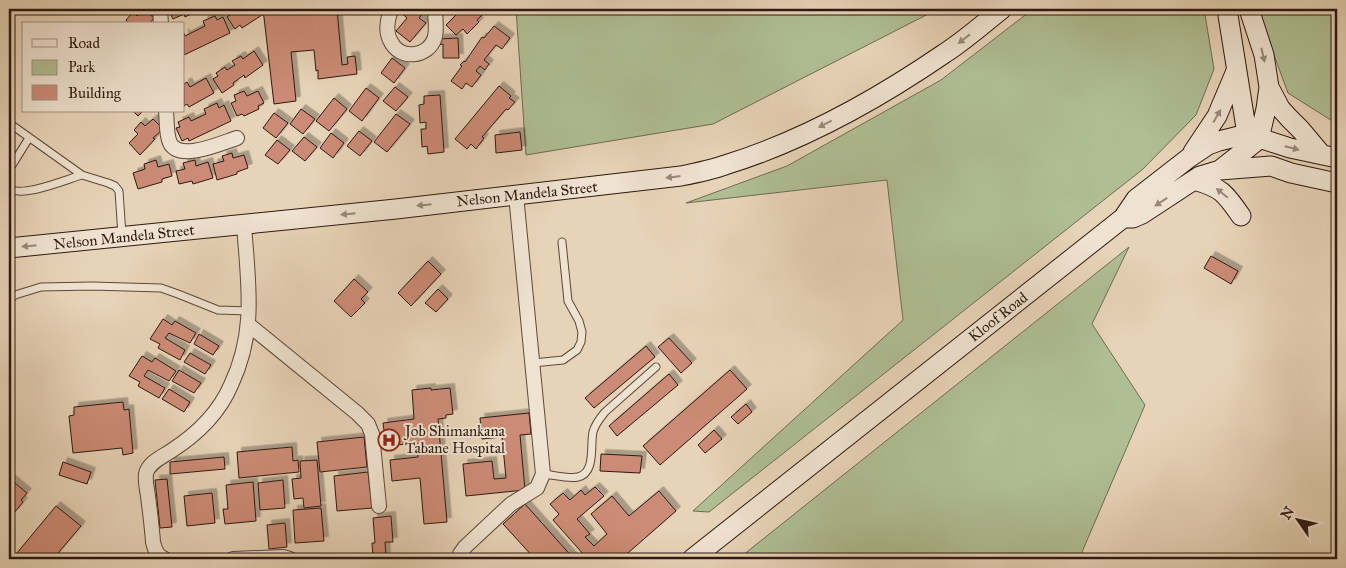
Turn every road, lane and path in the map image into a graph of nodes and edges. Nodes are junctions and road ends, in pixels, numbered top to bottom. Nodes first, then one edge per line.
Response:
1 (160, 9) edge
2 (391, 9) edge
3 (435, 9) edge
4 (1002, 9) edge
5 (1226, 9) edge
6 (1249, 9) edge
7 (161, 22) edge
8 (1237, 68) junction
9 (1269, 87) junction
10 (166, 112) edge
11 (9, 123) edge
12 (29, 138) junction
13 (237, 138) dead end
14 (1253, 138) junction
15 (1330, 156) edge
16 (1190, 157) junction
17 (1271, 166) junction
18 (9, 170) edge
19 (1220, 170) junction
20 (82, 175) junction
21 (1194, 180) junction
22 (1337, 183) edge
23 (9, 188) edge
24 (516, 195) junction
25 (1241, 216) dead end
26 (1122, 218) junction
27 (244, 225) junction
28 (122, 237) junction
29 (562, 242) dead end
30 (9, 248) edge
31 (9, 300) edge
32 (249, 318) junction
33 (533, 362) junction
34 (656, 367) dead end
35 (544, 474) junction
36 (379, 506) dead end
37 (165, 559) edge
38 (233, 559) edge
39 (290, 559) edge
40 (459, 559) edge
41 (692, 559) edge

1 - 7 street
2 - 3 street
4 -> 24 street, Nelson Mandela Street
5 - 8 street
6 -> 9 street
8 - 14 street
16 -> 8 street
9 - 14 street
9 - 15 street
10 - 13 street
11 - 12 lane
12 - 18 lane
12 - 20 lane
14 -> 15 street
14 - 16 street
14 - 17 street
14 - 19 street
16 - 26 street
17 - 19 street, Kloof Road
17 - 22 street, Kloof Road
19 - 21 street, Kloof Road
20 - 23 lane
20 - 28 lane
25 -> 21 street
21 -> 26 street, Kloof Road
24 -> 27 street, Nelson Mandela Street
24 - 33 street
26 - 41 street, Kloof Road
27 - 28 street, Nelson Mandela Street
27 - 32 street
28 -> 30 street, Nelson Mandela Street
29 - 33 lane
31 - 32 lane
32 - 36 street
32 - 37 street
33 - 35 street
34 - 35 lane
35 - 40 street
38 - 39 street

